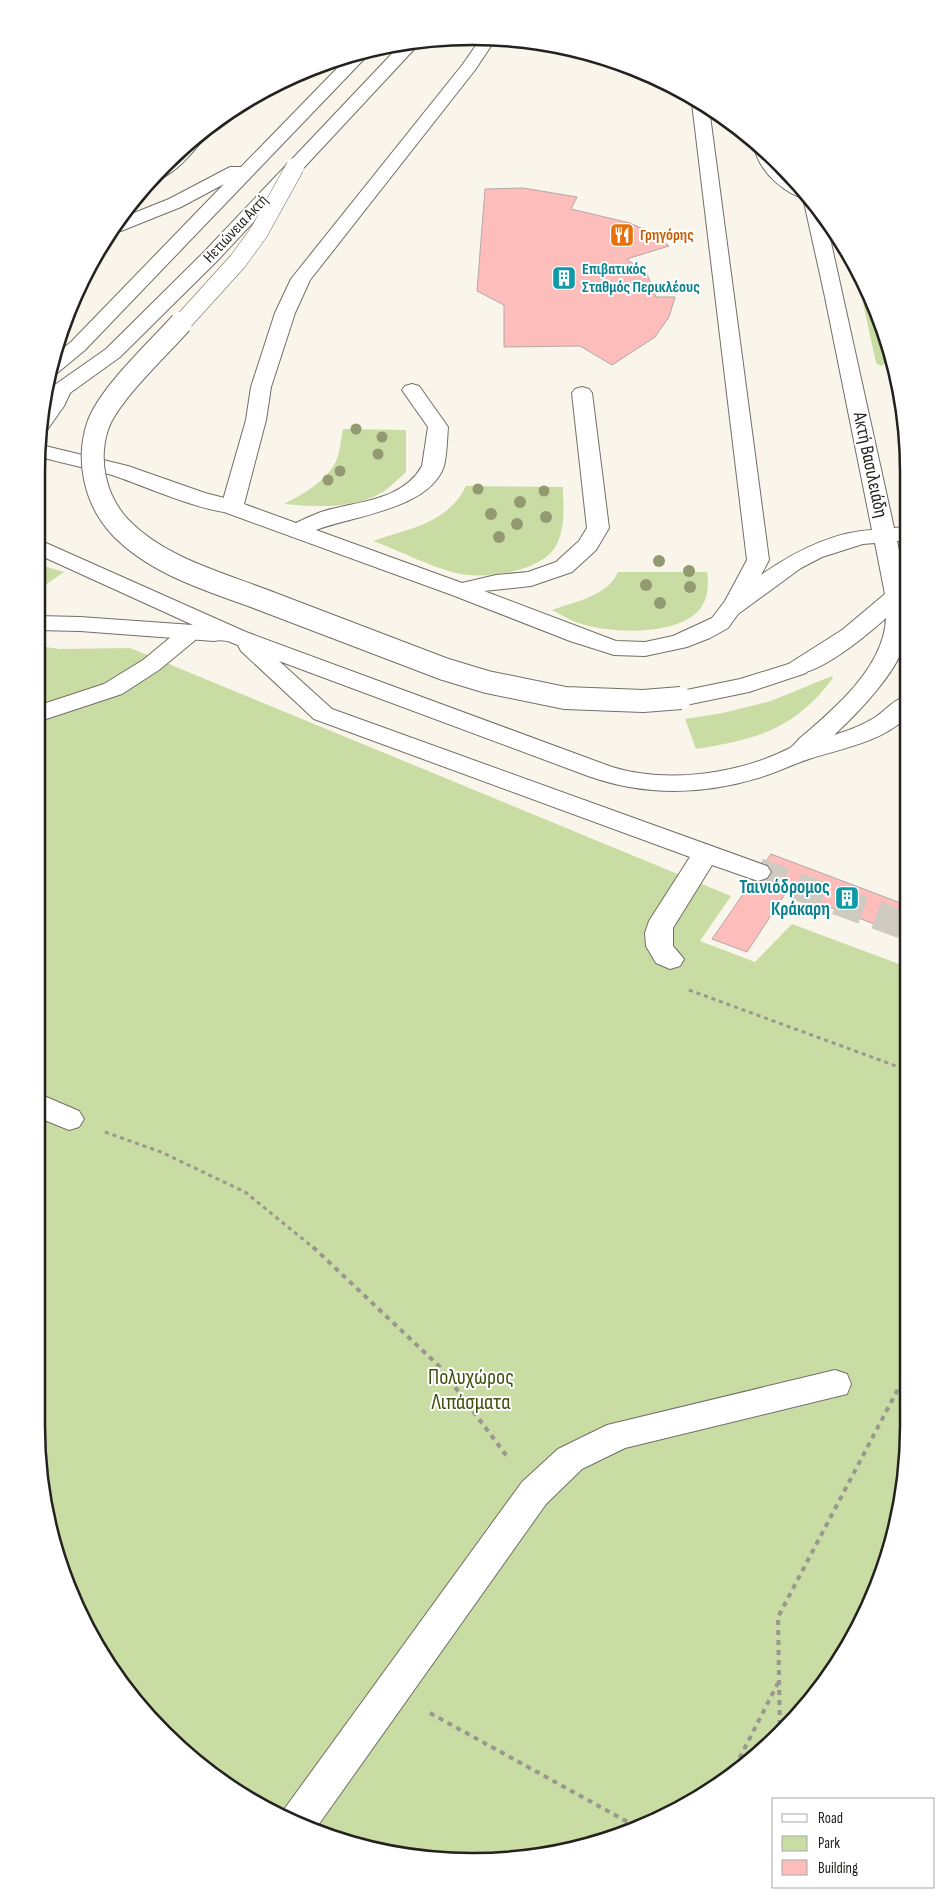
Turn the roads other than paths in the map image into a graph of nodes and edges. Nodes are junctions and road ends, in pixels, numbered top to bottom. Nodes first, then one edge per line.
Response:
1 (483, 45) edge
2 (403, 51) edge
3 (351, 63) edge
4 (701, 111) edge
5 (260, 159) junction
6 (768, 164) edge
7 (295, 166) junction
8 (783, 178) edge
9 (817, 220) edge
10 (126, 222) edge
11 (60, 361) edge
12 (412, 390) dead end
13 (582, 393) dead end
14 (52, 397) edge
15 (50, 412) edge
16 (46, 452) edge
17 (232, 507) junction
18 (297, 530) junction
19 (895, 534) edge
20 (45, 550) edge
21 (460, 590) junction
22 (897, 595) junction
23 (730, 609) junction
24 (45, 623) edge
25 (191, 632) junction
26 (238, 637) junction
27 (900, 710) edge
28 (45, 711) edge
29 (798, 754) junction
30 (706, 852) junction
31 (758, 872) tunnel mouth
32 (670, 960) dead end
33 (45, 1108) edge
34 (69, 1119) road end
35 (835, 1384) dead end
36 (301, 1816) edge

1 - 17 main road
2 - 7 main road, Ηετιώνεια Ακτή
3 - 5 main road, Ηετιώνεια Ακτή
4 - 23 main road
5 - 10 main road
5 - 11 main road, Ηετιώνεια Ακτή
6 - 8 main road
7 - 14 main road, Ηετιώνεια Ακτή, bridge
7 - 22 main road, bridge
9 - 19 main road, Ακτή Βασιλειάδη
12 - 18 main road
13 - 21 main road
14 - 15 main road
16 - 17 main road
17 - 18 main road
18 - 21 main road
19 - 22 main road, Ακτή Βασιλειάδη
19 - 23 main road
20 - 26 main road
21 - 23 main road
22 - 29 main road, Ακτή Βασιλειάδη
24 - 25 main road
25 - 26 main road
25 - 28 main road
26 - 29 main road
26 - 30 main road
27 - 29 main road
30 - 31 main road
30 - 32 main road
33 - 34 main road
35 - 36 main road

